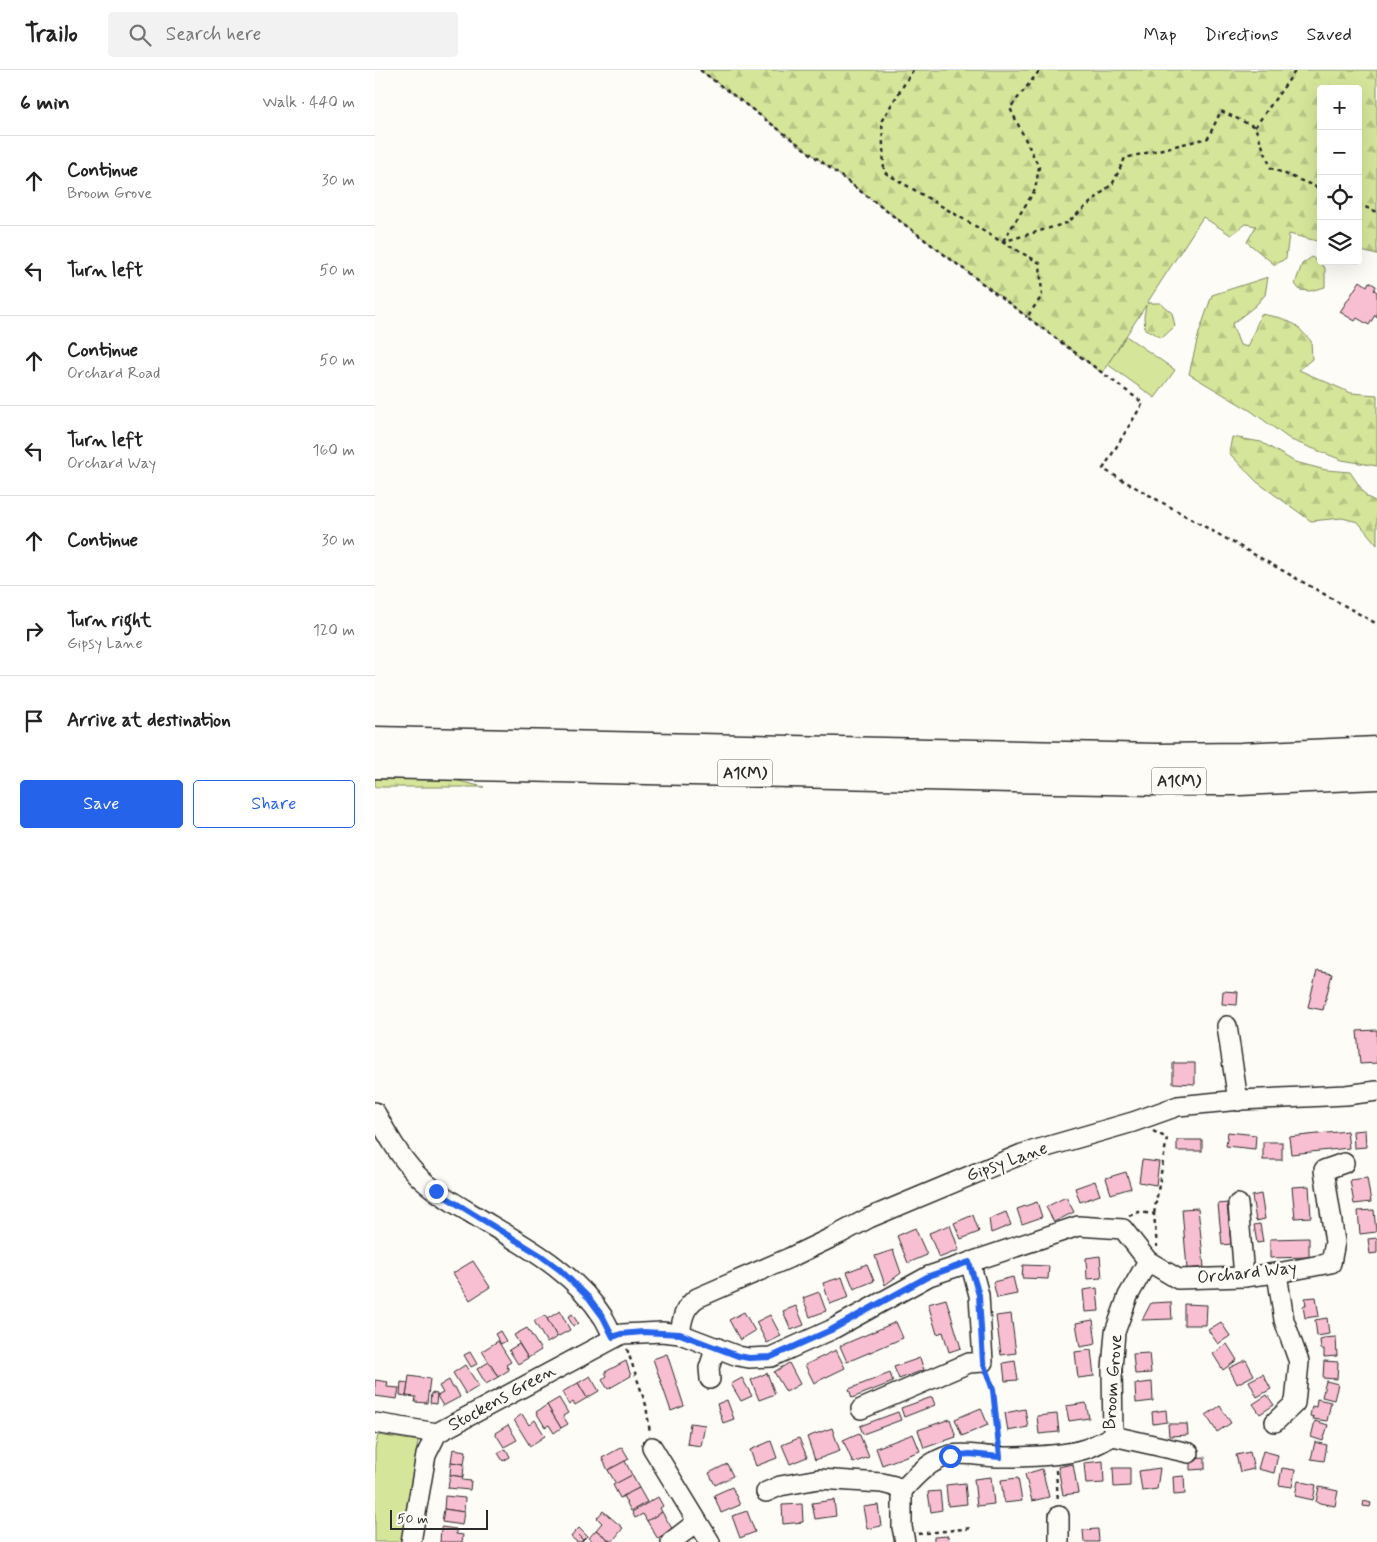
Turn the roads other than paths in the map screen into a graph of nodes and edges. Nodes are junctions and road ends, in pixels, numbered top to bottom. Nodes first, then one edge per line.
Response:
1 (375, 741) edge
2 (1377, 751) edge
3 (375, 764) edge
4 (1377, 775) edge
5 (1227, 1026) dead end
6 (1377, 1091) edge
7 (1238, 1101) junction
8 (375, 1112) edge
9 (1344, 1163) dead end
10 (1238, 1204) dead end
11 (1147, 1261) junction
12 (969, 1262) junction
13 (1277, 1273) junction
14 (1244, 1277) junction
15 (680, 1334) junction
16 (617, 1335) junction
17 (716, 1347) junction
18 (710, 1379) dead end
19 (861, 1410) dead end
20 (1275, 1422) dead end
21 (375, 1423) edge
22 (437, 1433) junction
23 (1113, 1436) junction
24 (652, 1447) road end
25 (1189, 1453) dead end
26 (902, 1491) junction
27 (766, 1492) dead end
28 (1059, 1516) road end
29 (697, 1522) junction
30 (905, 1539) edge
31 (411, 1542) edge
32 (671, 1542) edge
33 (710, 1542) edge
34 (1059, 1542) edge

1 - 2 highway, A1(M)
3 - 4 highway, A1(M)
5 - 7 street
6 - 7 street, Gipsy Lane
7 - 15 street, Gipsy Lane
8 - 16 street
9 - 13 street, Orchard Way
10 - 14 street
11 - 12 street, Orchard Way
11 - 14 street, Orchard Way
11 - 23 street, Broom Grove
12 - 17 street, Orchard Way
12 - 19 street
13 - 14 street, Orchard Way
13 - 20 street
15 - 16 street, Orchard Way
15 - 17 street, Orchard Way
16 - 22 street, Stockens Green
17 - 18 street
21 - 22 street
22 - 31 street, Stockens Green
23 - 25 street
23 - 26 street, Broom Grove
24 - 29 street
26 - 27 street
26 - 30 street
28 - 34 street
29 - 32 street
29 - 33 street

